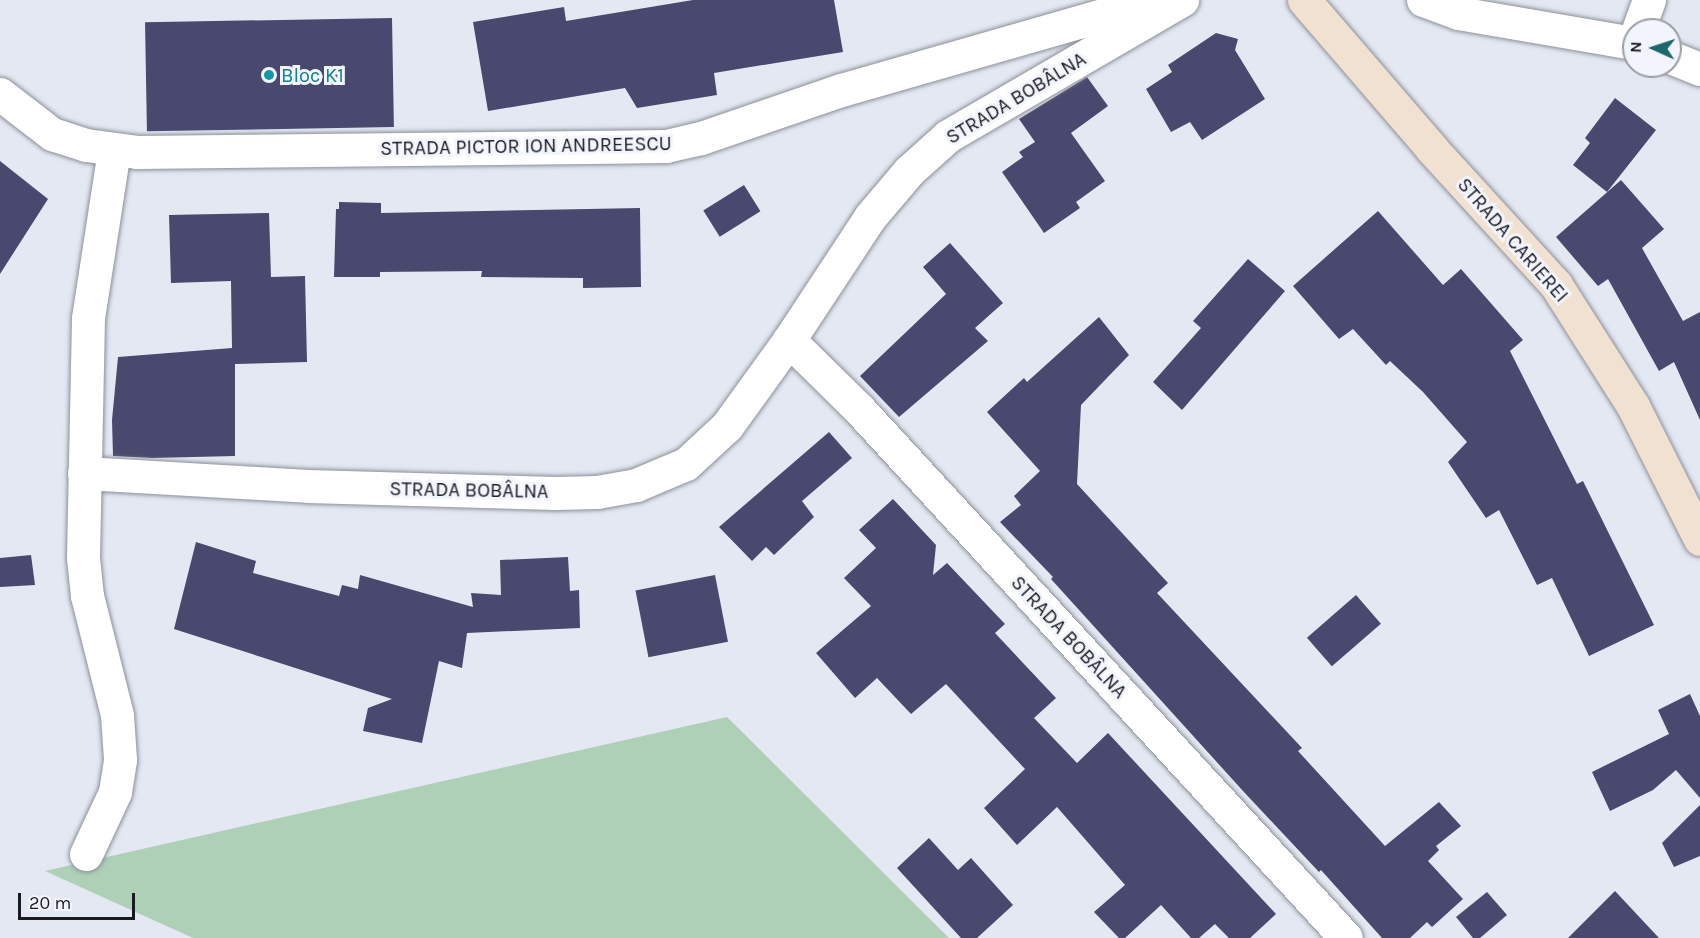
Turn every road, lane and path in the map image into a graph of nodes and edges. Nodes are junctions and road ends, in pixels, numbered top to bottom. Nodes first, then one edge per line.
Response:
1 (1155, 0) edge
2 (1182, 0) edge
3 (1304, 0) edge
4 (1423, 0) edge
5 (1649, 0) edge
6 (1643, 18) edge
7 (1622, 37) edge
8 (1682, 62) edge
9 (1700, 69) edge
10 (0, 94) edge
11 (114, 150) junction
12 (789, 340) junction
13 (84, 473) junction
14 (1700, 539) edge
15 (86, 854) dead end
16 (1346, 938) edge

1 - 11 street, STRADA PICTOR ION ANDREESCU
2 - 12 street, STRADA BOBÂLNA
3 - 14 street, STRADA CARIEREI
4 - 7 street
5 - 6 street
8 - 9 street
10 - 11 street, STRADA PICTOR ION ANDREESCU
11 - 13 street
12 - 13 street, STRADA BOBÂLNA
12 - 16 street, STRADA BOBÂLNA
13 - 15 street

